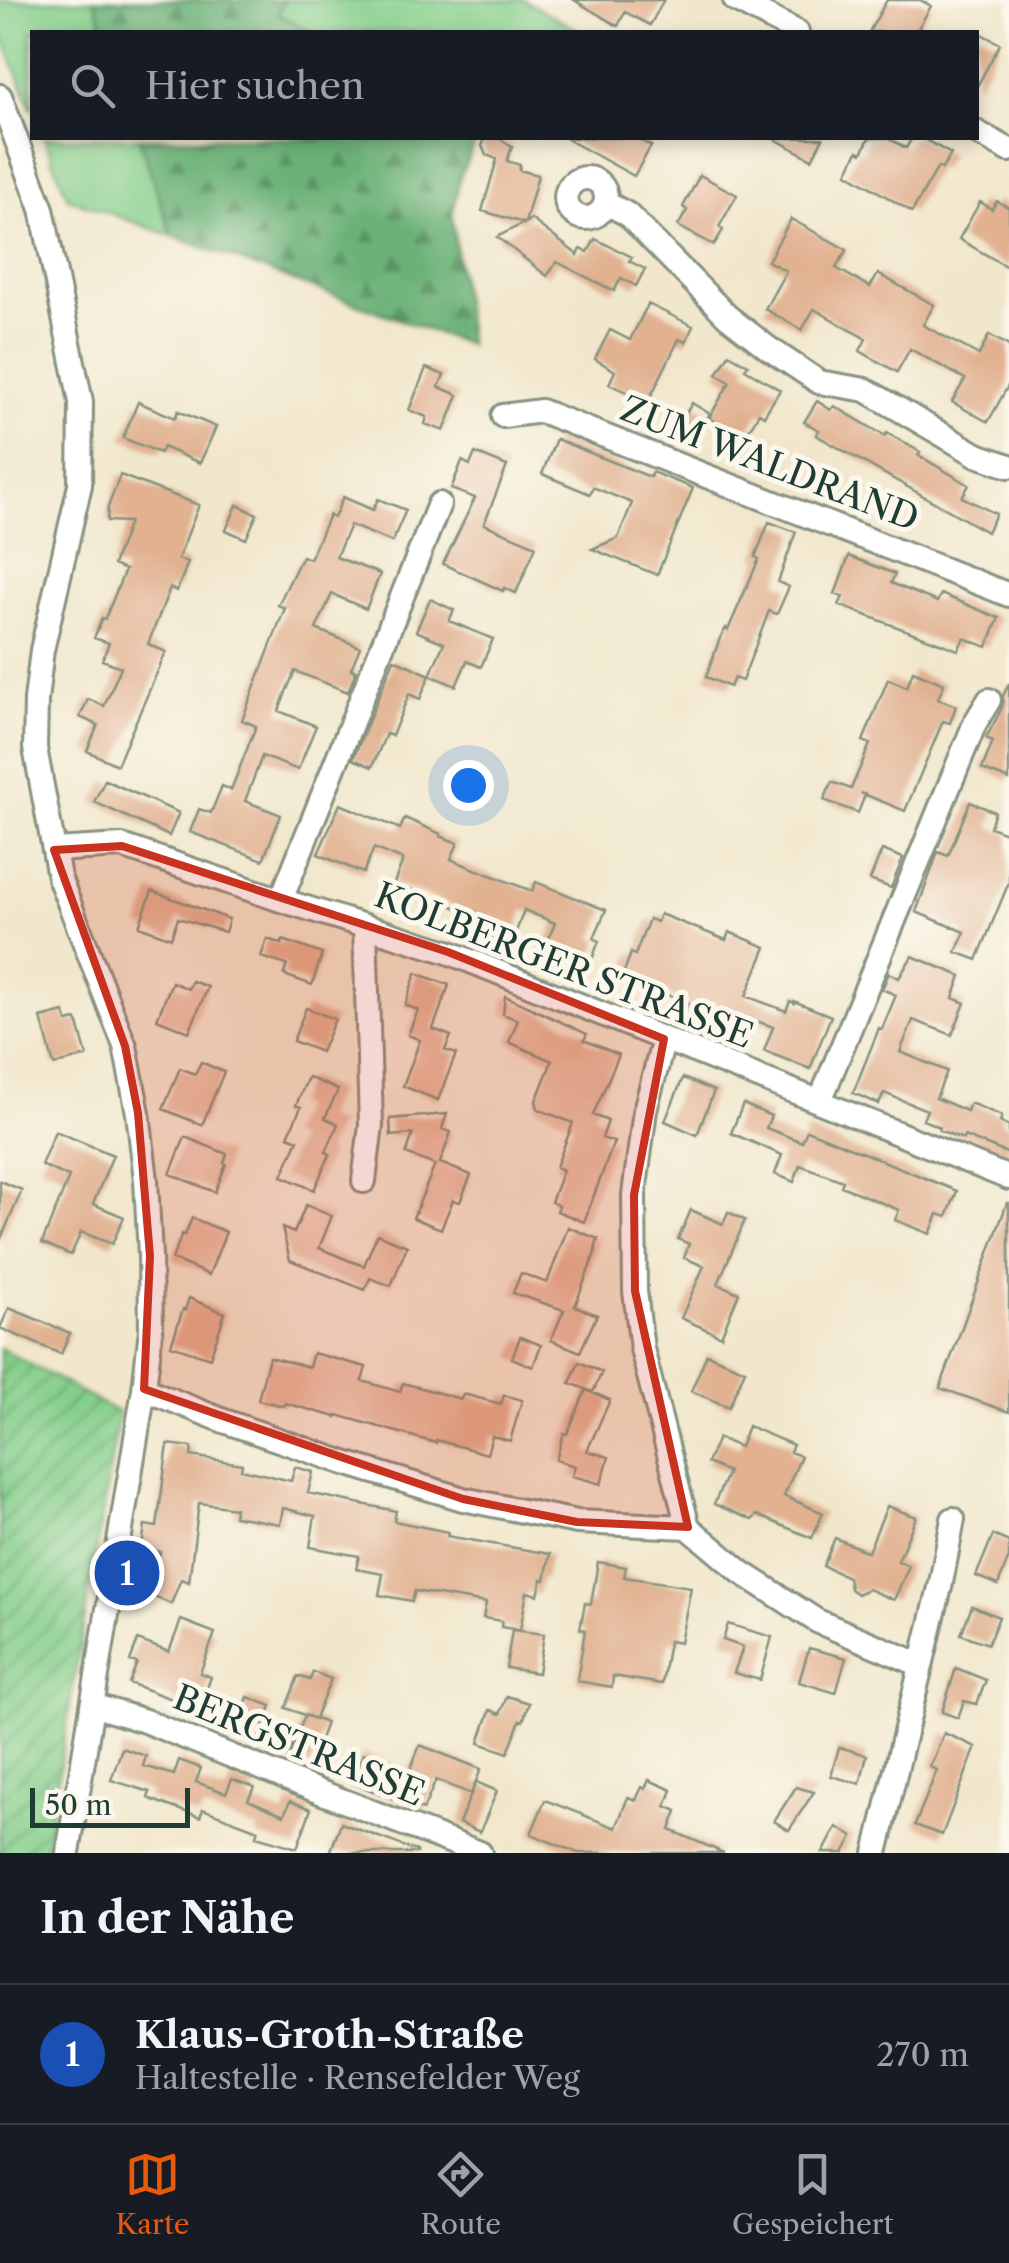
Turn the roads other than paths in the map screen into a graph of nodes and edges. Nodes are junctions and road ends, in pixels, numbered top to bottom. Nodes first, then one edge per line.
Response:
1 (735, 0) edge
2 (792, 30) edge
3 (0, 96) edge
4 (979, 134) edge
5 (1009, 150) edge
6 (606, 204) dead end
7 (504, 416) dead end
8 (1009, 466) edge
9 (439, 504) dead end
10 (1009, 595) edge
11 (990, 700) dead end
12 (54, 850) junction
13 (281, 900) junction
14 (365, 926) junction
15 (664, 1038) junction
16 (820, 1101) junction
17 (1009, 1178) edge
18 (364, 1181) dead end
19 (144, 1390) junction
20 (953, 1519) dead end
21 (688, 1527) junction
22 (921, 1666) junction
23 (92, 1704) junction
24 (68, 1853) edge
25 (480, 1853) edge
26 (876, 1853) edge

1 - 2 street
3 - 12 street
4 - 5 street
6 - 8 street
7 - 10 street, ZUM WALDRAND
9 - 13 street
11 - 16 street
12 - 13 street, KOLBERGER STRASSE
12 - 19 street
13 - 14 street, KOLBERGER STRASSE
14 - 15 street, KOLBERGER STRASSE
14 - 18 street
15 - 16 street, KOLBERGER STRASSE
15 - 21 street
16 - 17 street, KOLBERGER STRASSE
19 - 21 street
19 - 23 street
20 - 22 street
21 - 22 street
22 - 26 street
23 - 24 street
23 - 25 street, BERGSTRASSE

